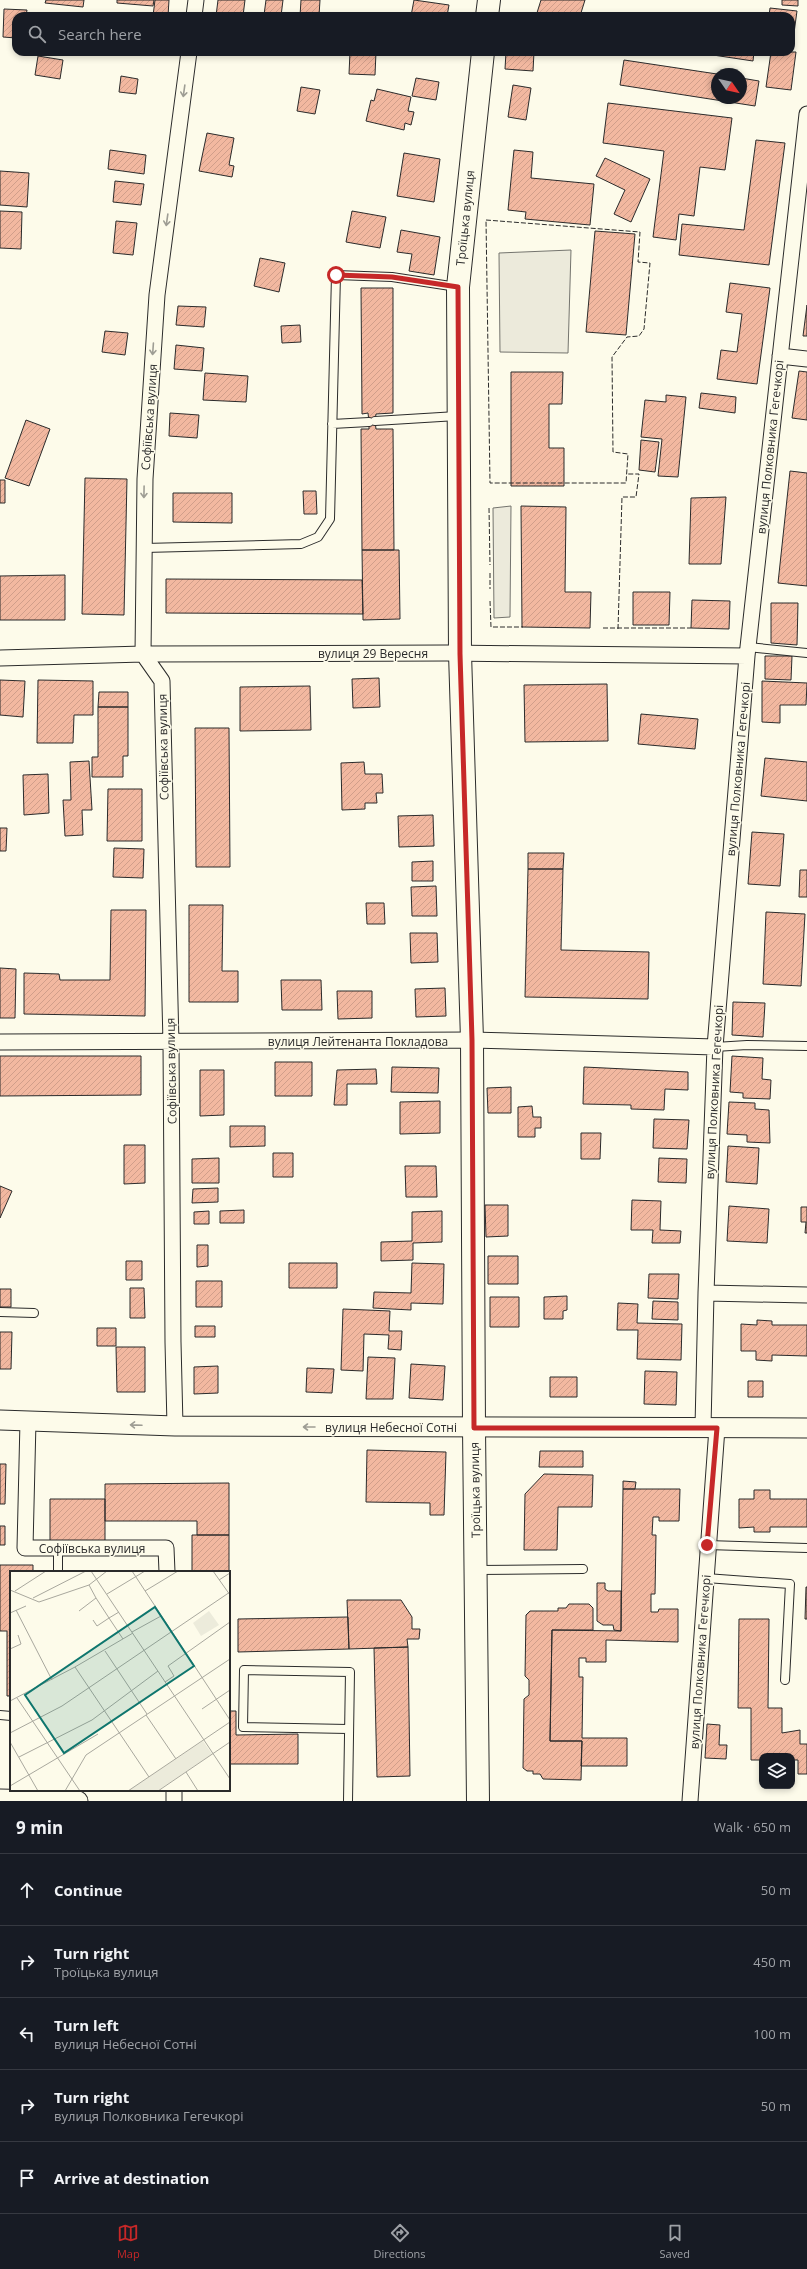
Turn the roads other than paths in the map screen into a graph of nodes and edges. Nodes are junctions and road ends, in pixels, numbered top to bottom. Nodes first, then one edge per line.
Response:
1 (196, 0) edge
2 (489, 0) edge
3 (194, 12) edge
4 (488, 12) edge
5 (188, 56) edge
6 (482, 56) edge
7 (807, 114) edge
8 (458, 287) junction
9 (780, 356) junction
10 (807, 359) edge
11 (458, 416) junction
12 (332, 424) junction
13 (144, 548) junction
14 (747, 652) junction
15 (807, 653) edge
16 (143, 654) junction
17 (460, 654) junction
18 (0, 658) edge
19 (472, 1040) junction
20 (0, 1042) edge
21 (171, 1042) junction
22 (807, 1046) edge
23 (715, 1047) junction
24 (706, 1293) junction
25 (807, 1295) edge
26 (0, 1312) edge
27 (34, 1313) dead end
28 (0, 1420) edge
29 (28, 1421) junction
30 (175, 1426) junction
31 (474, 1428) junction
32 (710, 1428) junction
33 (807, 1428) edge
34 (707, 1545) junction
35 (58, 1548) junction
36 (807, 1548) edge
37 (583, 1568) dead end
38 (476, 1570) junction
39 (58, 1571) edge
40 (167, 1571) edge
41 (706, 1578) junction
42 (785, 1680) dead end
43 (0, 1715) edge
44 (10, 1716) edge
45 (348, 1729) junction
46 (24, 1794) edge
47 (0, 1799) edge
48 (78, 1801) edge
49 (348, 1801) edge
50 (478, 1801) edge
51 (690, 1801) edge

1 - 3 street
2 - 4 main road
5 -> 13 street, Софіївська вулиця
6 - 8 main road, Троїцька вулиця
7 - 9 street, вулиця Полковника Гегечкорі
8 - 11 main road, Троїцька вулиця
8 - 12 lane
9 - 10 street
9 - 14 street, вулиця Полковника Гегечкорі
11 - 12 lane
11 - 17 main road, Троїцька вулиця
12 - 13 lane
13 - 16 street, Софіївська вулиця
14 - 15 lane
14 - 17 street, вулиця 29 Вересня
14 - 23 street, вулиця Полковника Гегечкорі
16 - 17 street, вулиця 29 Вересня
16 - 18 street, вулиця 29 Вересня
16 - 21 street, Софіївська вулиця
17 - 19 main road, Троїцька вулиця
19 - 21 street, вулиця Лейтенанта Покладова
19 - 23 street, вулиця Лейтенанта Покладова
19 - 31 main road, Троїцька вулиця
20 - 21 street, вулиця Лейтенанта Покладова
21 - 30 street, Софіївська вулиця
22 - 23 lane
23 - 24 street, вулиця Полковника Гегечкорі
24 - 25 street
24 - 32 street, вулиця Полковника Гегечкорі
26 - 27 lane
28 - 29 street, вулиця Небесної Сотні
30 -> 29 street, вулиця Небесної Сотні
29 - 35 street, Софіївська вулиця
31 -> 30 street, вулиця Небесної Сотні
31 - 32 street, вулиця Небесної Сотні
31 - 38 main road, Троїцька вулиця
32 - 33 street, вулиця Небесної Сотні
32 - 34 street, вулиця Полковника Гегечкорі
34 - 36 lane
34 - 41 street, вулиця Полковника Гегечкорі
35 - 39 lane
35 - 40 street, Софіївська вулиця
37 - 38 lane
38 - 50 main road, Троїцька вулиця
41 - 42 lane
41 - 51 street, вулиця Полковника Гегечкорі
43 - 44 lane
45 - 45 lane
45 - 49 lane
46 - 47 street
46 - 48 street

